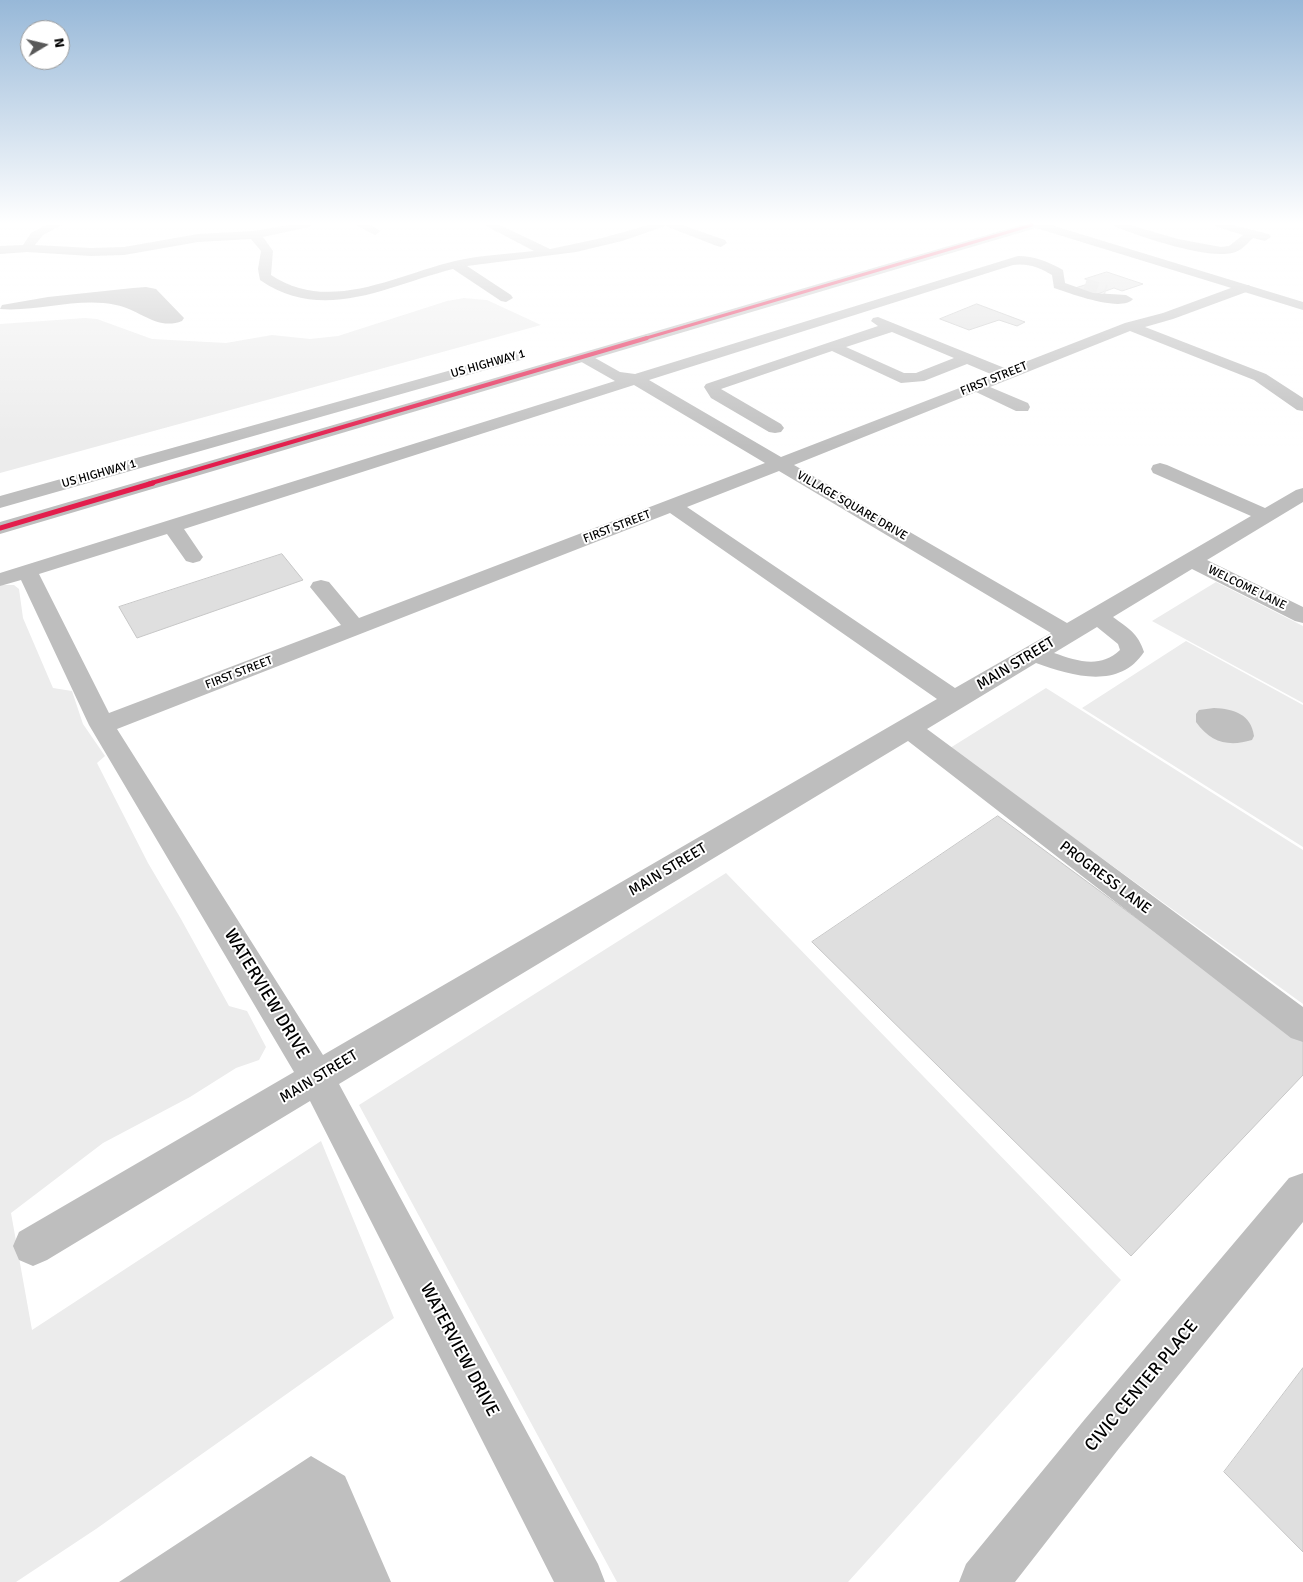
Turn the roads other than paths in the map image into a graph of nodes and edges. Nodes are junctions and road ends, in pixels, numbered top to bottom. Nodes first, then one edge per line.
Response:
1 (781, 299) edge
2 (889, 299) edge
3 (1104, 299) tunnel mouth
4 (1127, 299) tunnel mouth
5 (1165, 299) edge
6 (1215, 299) edge
7 (1279, 299) edge
8 (1143, 305) junction
9 (1303, 306) edge
10 (853, 310) junction
11 (1130, 326) junction
12 (894, 327) junction
13 (602, 335) dead end
14 (832, 346) junction
15 (534, 351) dead end
16 (600, 352) junction
17 (583, 357) junction
18 (968, 358) junction
19 (1006, 374) junction
20 (635, 379) junction
21 (975, 386) junction
22 (1303, 406) edge
23 (1022, 407) dead end
24 (775, 428) dead end
25 (780, 464) junction
26 (1160, 468) dead end
27 (1303, 494) edge
28 (0, 502) edge
29 (673, 506) junction
30 (1266, 516) junction
31 (172, 526) junction
32 (0, 528) edge
33 (193, 558) dead end
34 (1191, 560) junction
35 (14, 575) edge
36 (321, 587) dead end
37 (1098, 616) junction
38 (1303, 616) edge
39 (356, 628) junction
40 (1068, 633) junction
41 (1034, 654) junction
42 (956, 700) junction
43 (102, 726) junction
44 (908, 728) junction
45 (1303, 1027) edge
46 (317, 1078) junction
47 (1303, 1192) edge
48 (32, 1246) dead end
49 (580, 1582) edge
50 (984, 1582) edge

1 - 16 street, US HIGHWAY 1
2 - 10 street
3 - 8 street
4 - 8 street
5 - 8 street, FIRST STREET
6 - 11 street, FIRST STREET
7 - 9 street
8 - 11 street, FIRST STREET
10 - 12 street
10 - 20 street
11 - 19 street, FIRST STREET
11 - 22 street
12 - 14 street
12 - 18 street
13 - 17 street
14 - 18 street
14 - 24 street
15 - 28 street, US HIGHWAY 1
16 - 17 street, US HIGHWAY 1
16 - 20 street, VILLAGE SQUARE DRIVE
17 - 20 street, VILLAGE SQUARE DRIVE
17 - 32 street, US HIGHWAY 1
18 - 19 street
19 - 21 street, FIRST STREET
20 - 25 street, VILLAGE SQUARE DRIVE
20 - 31 street
21 - 23 street
21 - 25 street, FIRST STREET
25 - 29 street, FIRST STREET
25 - 40 street, VILLAGE SQUARE DRIVE
26 - 30 street
27 - 30 street, MAIN STREET
29 - 39 street, FIRST STREET
29 - 42 street
30 - 34 street, MAIN STREET
31 - 33 street
31 - 35 street
34 - 37 street, MAIN STREET
34 - 38 street, WELCOME LANE
35 - 43 street, WATERVIEW DRIVE
36 - 39 street
37 - 40 street, MAIN STREET
37 - 41 street
39 - 43 street, FIRST STREET
40 - 41 street, MAIN STREET
41 - 42 street, MAIN STREET
42 - 44 street, MAIN STREET
43 - 46 street, WATERVIEW DRIVE
44 - 45 street, PROGRESS LANE
44 - 46 street, MAIN STREET
46 - 48 street, MAIN STREET
46 - 49 street, WATERVIEW DRIVE
47 - 50 street, CIVIC CENTER PLACE

